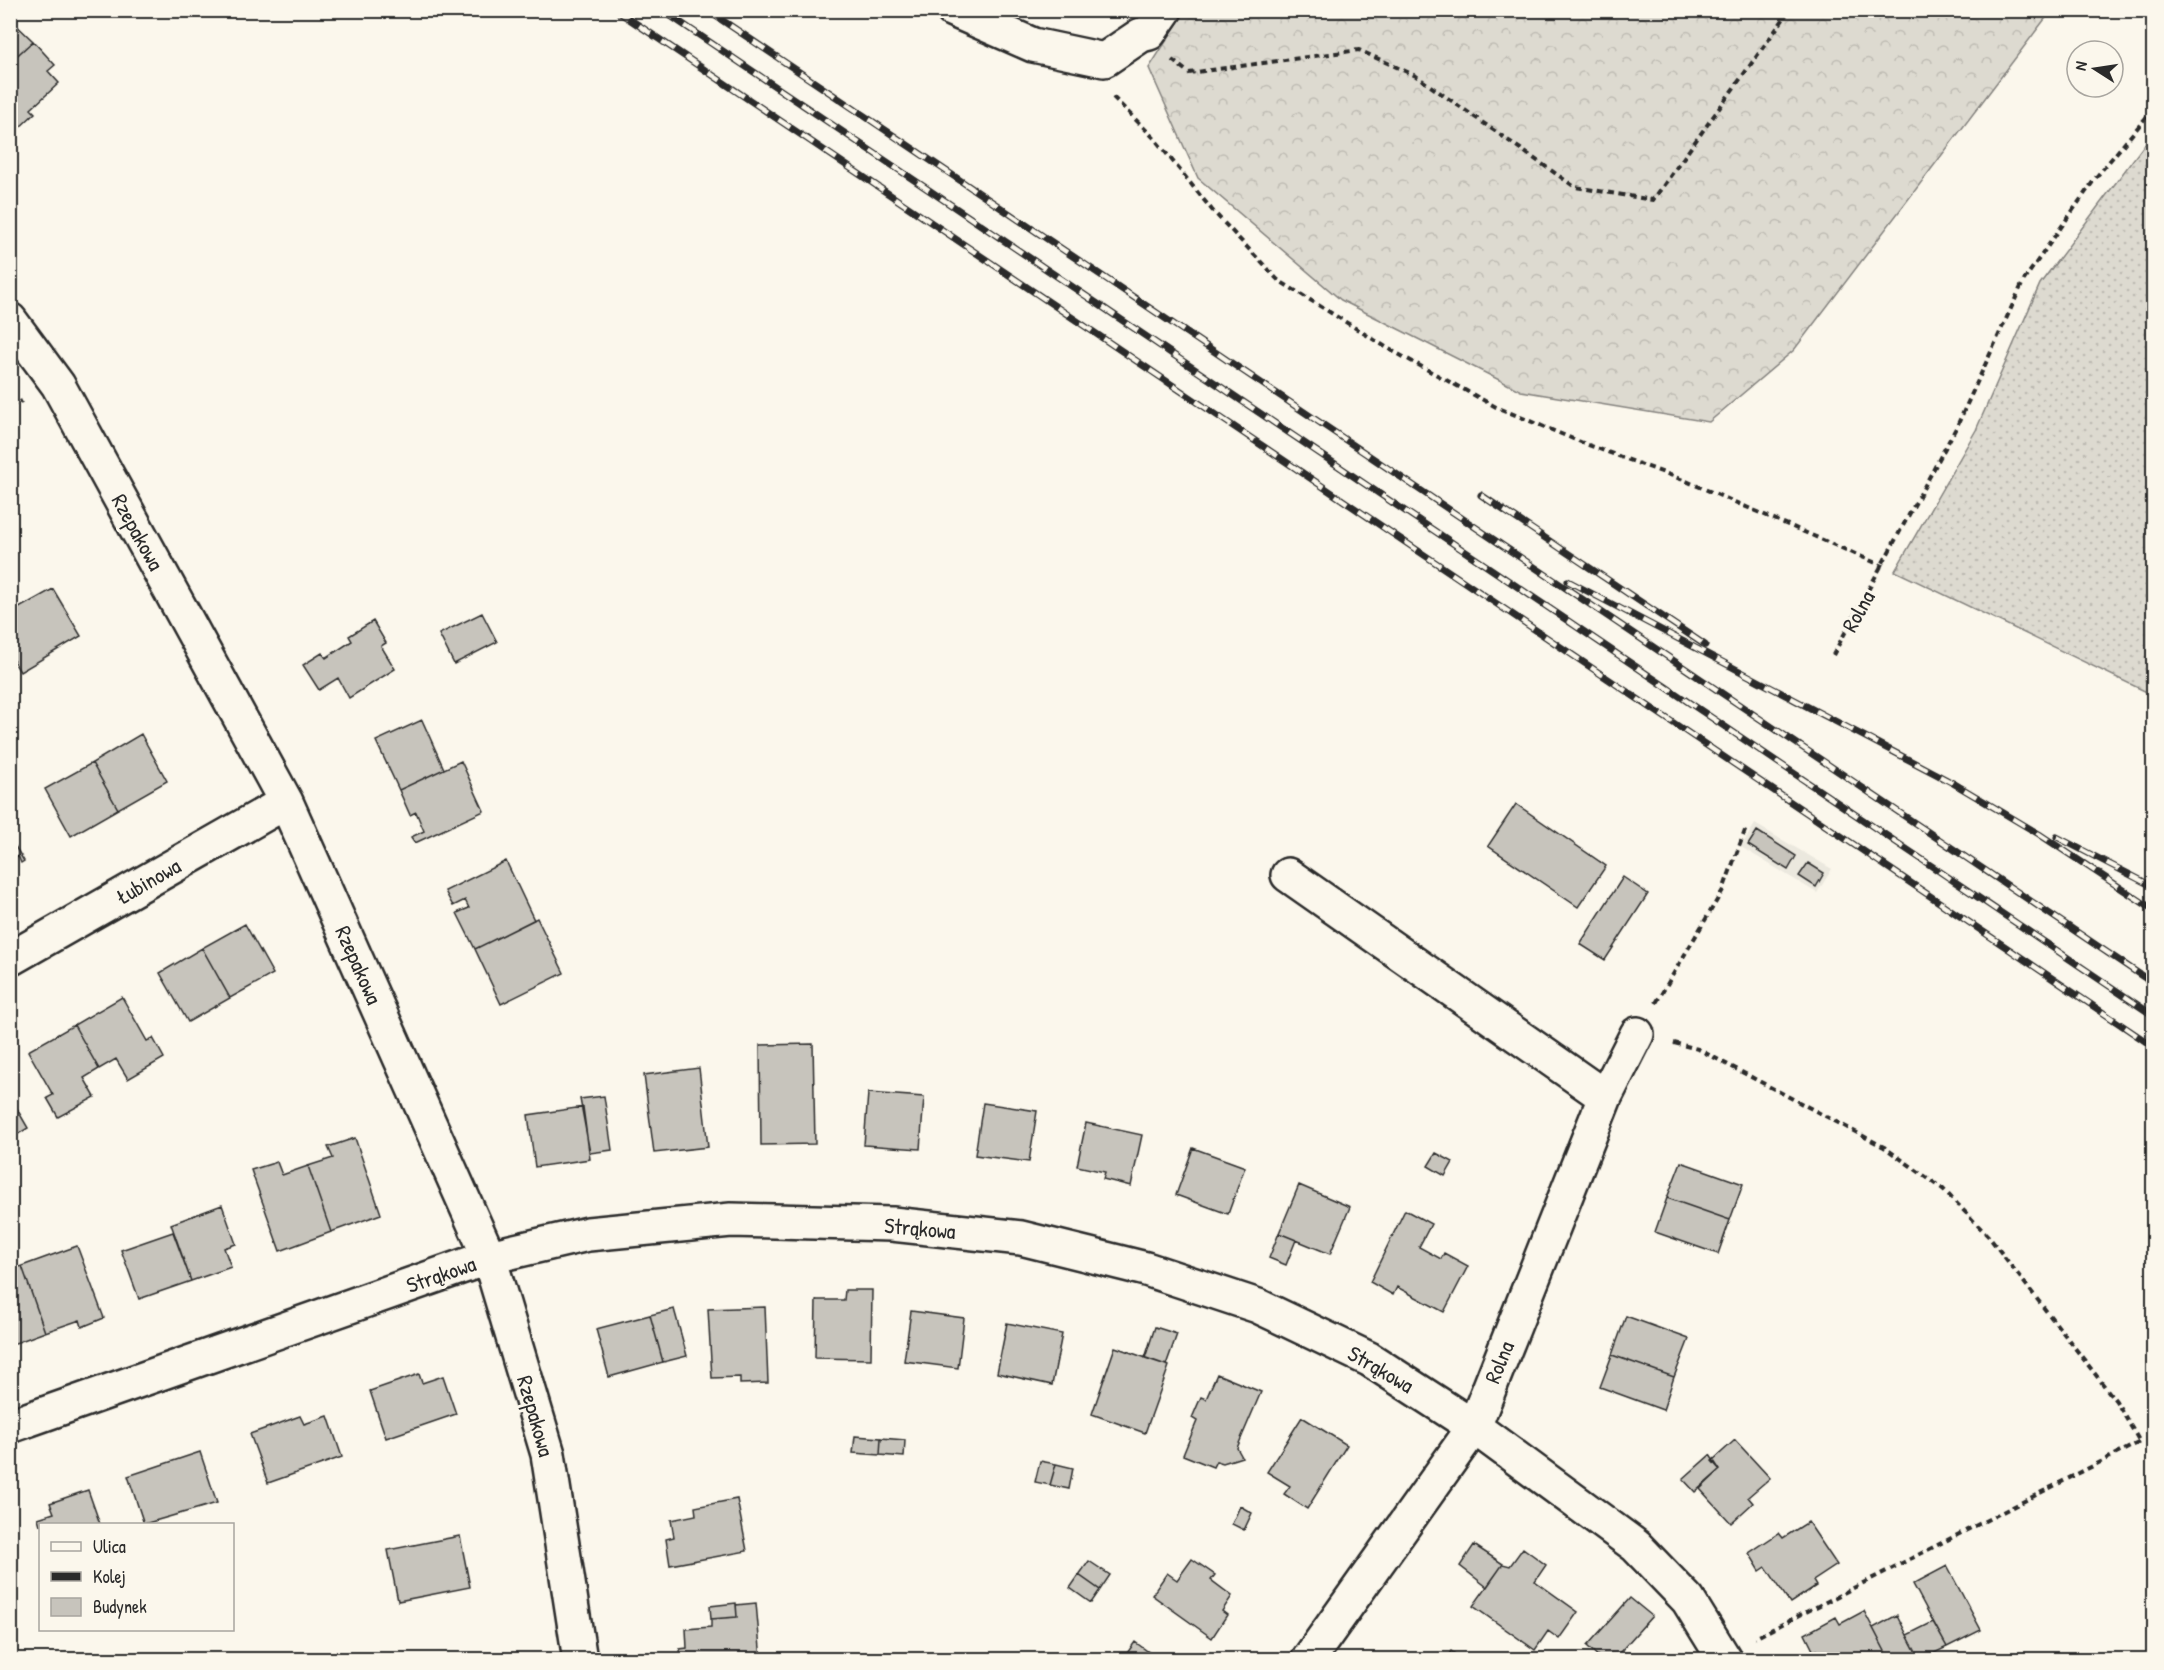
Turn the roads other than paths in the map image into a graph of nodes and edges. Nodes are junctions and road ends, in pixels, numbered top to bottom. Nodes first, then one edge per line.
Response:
1 (953, 10) edge
2 (1165, 10) edge
3 (10, 320) edge
4 (286, 802) junction
5 (1288, 875) dead end
6 (10, 959) edge
7 (1637, 1034) road end
8 (1605, 1097) junction
9 (489, 1257) junction
10 (10, 1426) edge
11 (1474, 1426) junction
12 (1724, 1657) edge
13 (580, 1659) edge
14 (1308, 1659) edge

1 - 2 street
3 - 4 street, Rzepakowa
4 - 6 street, Łubinowa
4 - 9 street, Rzepakowa
5 - 8 street
7 - 8 street, Rolna
8 - 11 street, Rolna
9 - 10 street, Strąkowa
9 - 11 street, Strąkowa
9 - 13 street, Rzepakowa
11 - 12 street, Strąkowa
11 - 14 street, Rolna

